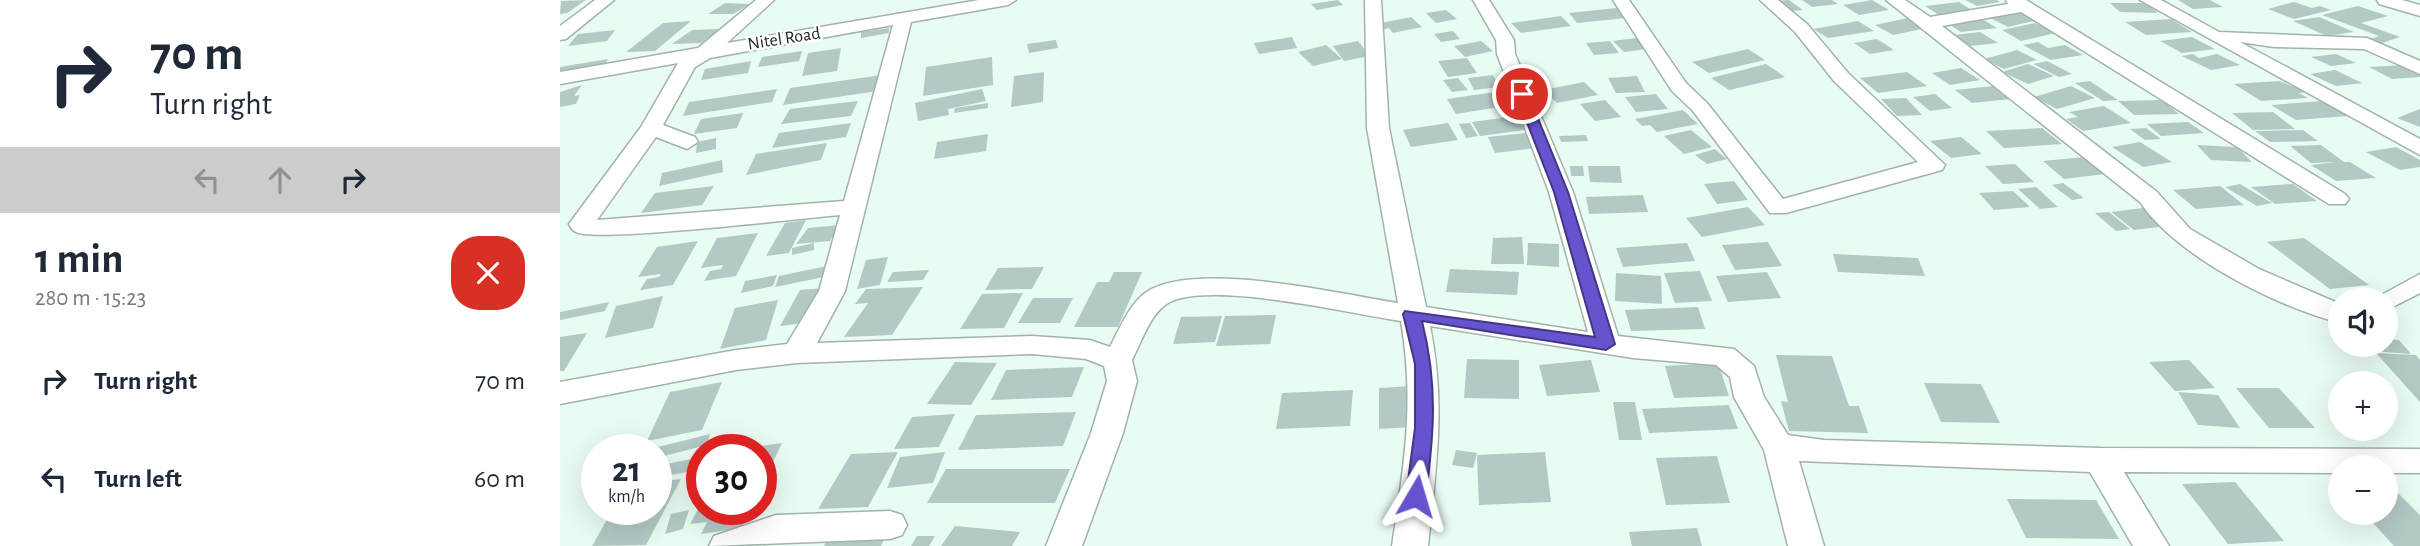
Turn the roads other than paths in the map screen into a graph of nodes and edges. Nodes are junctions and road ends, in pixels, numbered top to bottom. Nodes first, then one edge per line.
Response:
1 (606, 0) edge
2 (766, 0) edge
3 (1008, 0) edge
4 (1373, 0) edge
5 (1481, 0) edge
6 (1621, 0) edge
7 (1768, 0) edge
8 (1894, 0) edge
9 (2148, 0) edge
10 (2385, 0) edge
11 (2399, 0) edge
12 (2019, 3) edge
13 (2420, 10) edge
14 (903, 20) junction
15 (1927, 23) junction
16 (2207, 32) junction
17 (560, 35) edge
18 (708, 51) junction
19 (2420, 68) edge
20 (560, 78) edge
21 (652, 128) junction
22 (687, 142) dead end
23 (2420, 148) edge
24 (2337, 199) dead end
25 (853, 207) junction
26 (2420, 282) edge
27 (2398, 295) edge
28 (2328, 311) edge
29 (1411, 314) junction
30 (1606, 344) junction
31 (797, 353) junction
32 (1117, 360) junction
33 (560, 393) edge
34 (1779, 446) junction
35 (2100, 460) junction
36 (2420, 461) edge
37 (890, 525) dead end
38 (727, 546) edge
39 (1064, 546) edge
40 (1410, 546) edge
41 (1806, 546) edge
42 (2151, 546) edge

1 - 17 street
2 - 18 street
3 - 14 street, Nitel Road
4 - 29 street
5 - 30 street
6 - 7 street
8 - 15 street
9 - 16 street
10 - 13 street
11 - 13 street
12 - 15 street
12 - 24 street
14 - 18 street, Nitel Road
14 - 25 street
15 - 28 street
16 - 19 street
16 - 23 street
18 - 20 street, Nitel Road
18 - 21 street
21 - 22 street
21 - 25 street
25 - 31 street
26 - 27 street
29 - 30 street
29 - 32 street
29 - 40 street
30 - 34 street
31 - 32 street
31 - 33 street
32 - 39 street
34 - 35 street
34 - 41 street
35 - 36 street
35 - 42 street
37 - 38 street

